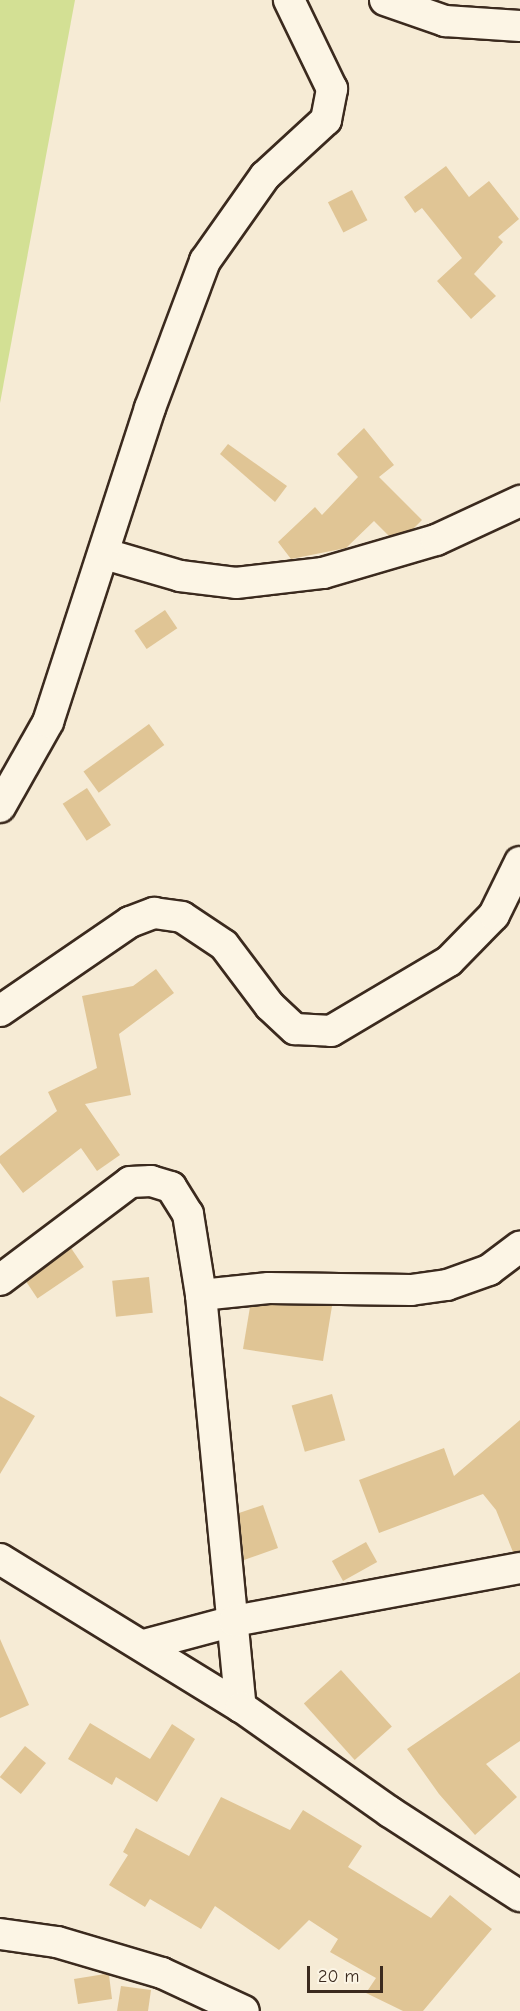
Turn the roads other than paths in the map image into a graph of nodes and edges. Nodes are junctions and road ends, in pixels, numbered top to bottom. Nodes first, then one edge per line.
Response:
1 (385, 0) edge
2 (292, 2) edge
3 (520, 26) edge
4 (520, 501) edge
5 (105, 554) junction
6 (0, 807) edge
7 (520, 862) edge
8 (0, 1011) edge
9 (520, 1247) edge
10 (0, 1280) edge
11 (201, 1295) junction
12 (0, 1559) edge
13 (520, 1568) edge
14 (234, 1621) junction
15 (144, 1645) junction
16 (241, 1707) junction
17 (520, 1896) edge
18 (0, 1934) edge
19 (244, 2011) edge

1 - 3 street
2 - 5 street
4 - 5 street
5 - 6 street
7 - 8 street
9 - 11 street
10 - 11 street
11 - 14 street
12 - 15 street
13 - 14 street
14 - 15 street
14 - 16 street
15 - 16 street
16 - 17 street
18 - 19 street

